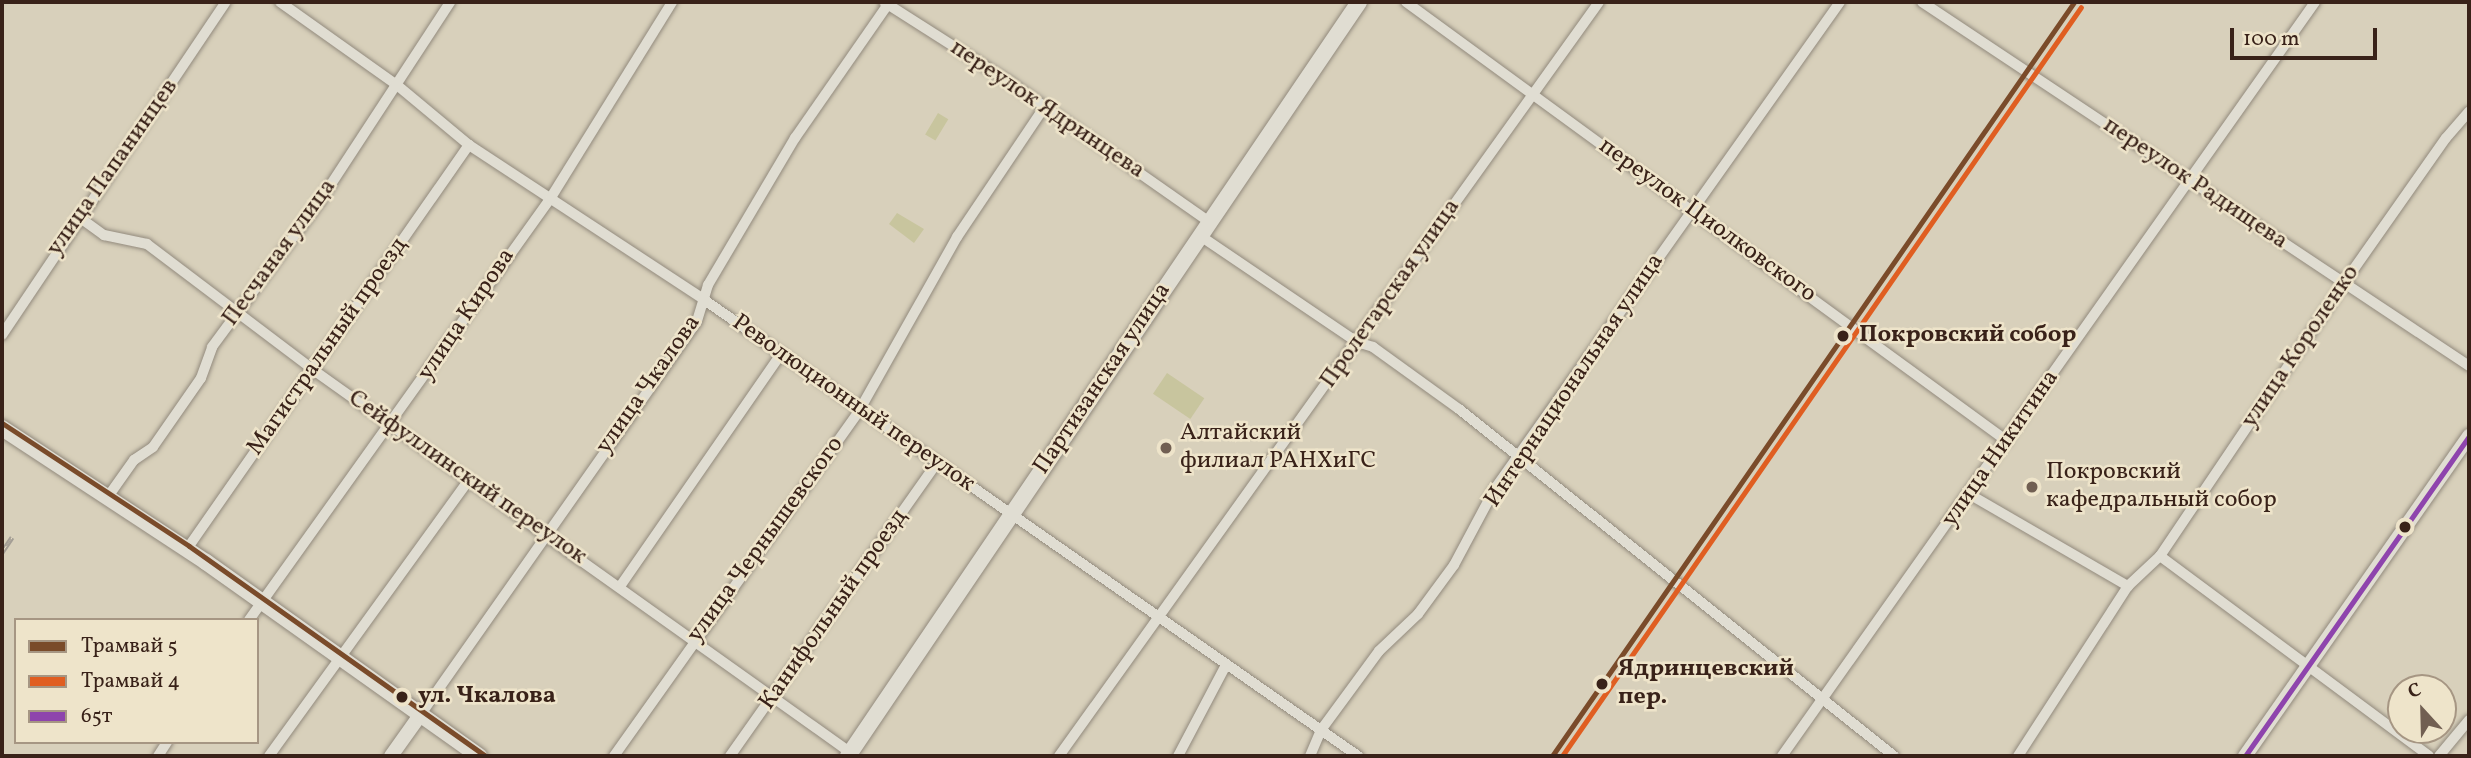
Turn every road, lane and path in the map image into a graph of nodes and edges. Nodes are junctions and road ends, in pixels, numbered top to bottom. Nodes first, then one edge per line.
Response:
1 (226, 2) edge
2 (280, 2) edge
3 (450, 2) edge
4 (672, 2) edge
5 (1359, 2) edge
6 (1406, 2) edge
7 (1599, 2) edge
8 (1840, 2) edge
9 (1922, 2) edge
10 (2315, 2) edge
11 (886, 3) edge
12 (397, 85) junction
13 (1532, 94) junction
14 (1045, 106) junction
15 (2469, 112) edge
16 (469, 145) junction
17 (2188, 179) junction
18 (550, 199) junction
19 (1692, 209) junction
20 (79, 217) junction
21 (1208, 221) junction
22 (1199, 235) junction
23 (2344, 283) junction
24 (703, 299) junction
25 (239, 316) junction
26 (2, 335) edge
27 (1357, 342) junction
28 (781, 355) junction
29 (2469, 366) edge
30 (312, 369) junction
31 (859, 411) junction
32 (391, 425) junction
33 (2, 428) edge
34 (2469, 436) edge
35 (2007, 441) junction
36 (1519, 455) junction
37 (936, 464) junction
38 (469, 480) junction
39 (1969, 494) junction
40 (107, 498) junction
41 (1013, 515) junction
42 (545, 532) junction
43 (187, 549) junction
44 (2160, 556) junction
45 (621, 585) junction
46 (2128, 586) junction
47 (261, 601) junction
48 (250, 618) edge
49 (1160, 619) junction
50 (695, 639) junction
51 (340, 657) junction
52 (1226, 665) junction
53 (2309, 665) junction
54 (774, 695) junction
55 (1823, 698) junction
56 (421, 714) junction
57 (2469, 720) edge
58 (1321, 730) junction
59 (849, 755) edge
60 (269, 756) edge
61 (391, 756) edge
62 (479, 756) edge
63 (614, 756) edge
64 (730, 756) edge
65 (1059, 756) edge
66 (1178, 756) edge
67 (1310, 756) edge
68 (1358, 756) edge
69 (1782, 756) edge
70 (1894, 756) edge
71 (2018, 756) edge
72 (2245, 756) edge
73 (2429, 756) edge
74 (2439, 756) edge

1 - 20 street, улица Папанинцев
2 - 12 street, Революционный переулок
3 - 12 street, Песчаная улица
4 - 18 street, улица Кирова
5 - 21 main road, Партизанская улица
6 - 13 street, переулок Циолковского
7 - 13 street, Пролетарская улица
8 - 19 street, Интернациональная улица
9 - 17 street, переулок Радищева
10 - 17 street, улица Никитина
11 - 14 street, переулок Ядринцева
11 - 24 street, улица Чкалова
12 - 16 street, Революционный переулок
12 - 25 street, Песчаная улица
13 - 19 street, переулок Циолковского
13 - 27 street, Пролетарская улица
14 - 21 street, переулок Ядринцева
14 - 31 street, улица Чернышевского
15 - 23 street, улица Короленко
16 - 18 street, Революционный переулок
16 - 30 street, Магистральный проезд
17 - 23 street, переулок Радищева
17 - 35 street, улица Никитина
18 - 24 street, Революционный переулок
18 - 32 street, улица Кирова
19 - 35 street, переулок Циолковского
19 - 36 street, Интернациональная улица
20 - 25 street, Сейфуллинский переулок
20 - 26 street, улица Папанинцев
21 - 22 main road, Партизанская улица
22 - 27 street
22 - 41 main road, Партизанская улица
23 - 29 street, переулок Радищева
23 - 44 street, улица Короленко
24 - 28 street, Революционный переулок
24 - 42 street, улица Чкалова
25 - 30 street, Сейфуллинский переулок
25 - 40 street, Песчаная улица
27 - 36 street
27 - 49 street, Пролетарская улица
28 - 31 street, Революционный переулок
28 - 45 street
30 - 32 street, Сейфуллинский переулок
30 - 43 street, Магистральный проезд
31 - 37 street, Революционный переулок
31 - 50 street, улица Чернышевского
32 - 38 street, Сейфуллинский переулок
32 - 47 street, улица Кирова
33 - 40 main road
34 - 53 street
35 - 39 street, улица Никитина
36 - 55 street
36 - 58 street, Интернациональная улица
37 - 41 street, Революционный переулок
37 - 54 street, Канифольный проезд
38 - 42 street, Сейфуллинский переулок
38 - 51 street
39 - 46 street
39 - 55 street, улица Никитина
40 - 43 main road
41 - 49 street, Революционный переулок
41 - 59 main road, Партизанская улица
42 - 45 street, Сейфуллинский переулок
42 - 56 street, улица Чкалова
43 - 47 main road
44 - 46 street, улица Короленко
44 - 53 street
45 - 50 street, Сейфуллинский переулок
46 - 71 street, улица Короленко
47 - 48 street, улица Кирова
47 - 51 main road
49 - 52 street, Революционный переулок
49 - 65 street, Пролетарская улица
50 - 54 street, Сейфуллинский переулок
50 - 63 street, улица Чернышевского
51 - 56 main road
51 - 60 street
52 - 58 street, Революционный переулок
52 - 66 street
53 - 72 street
53 - 73 street
54 - 59 street, Сейфуллинский переулок
54 - 64 street, Канифольный проезд
55 - 69 street, улица Никитина
55 - 70 street
56 - 61 street, улица Чкалова
56 - 62 main road
57 - 74 street
58 - 67 street, Интернациональная улица
58 - 68 street, Революционный переулок

